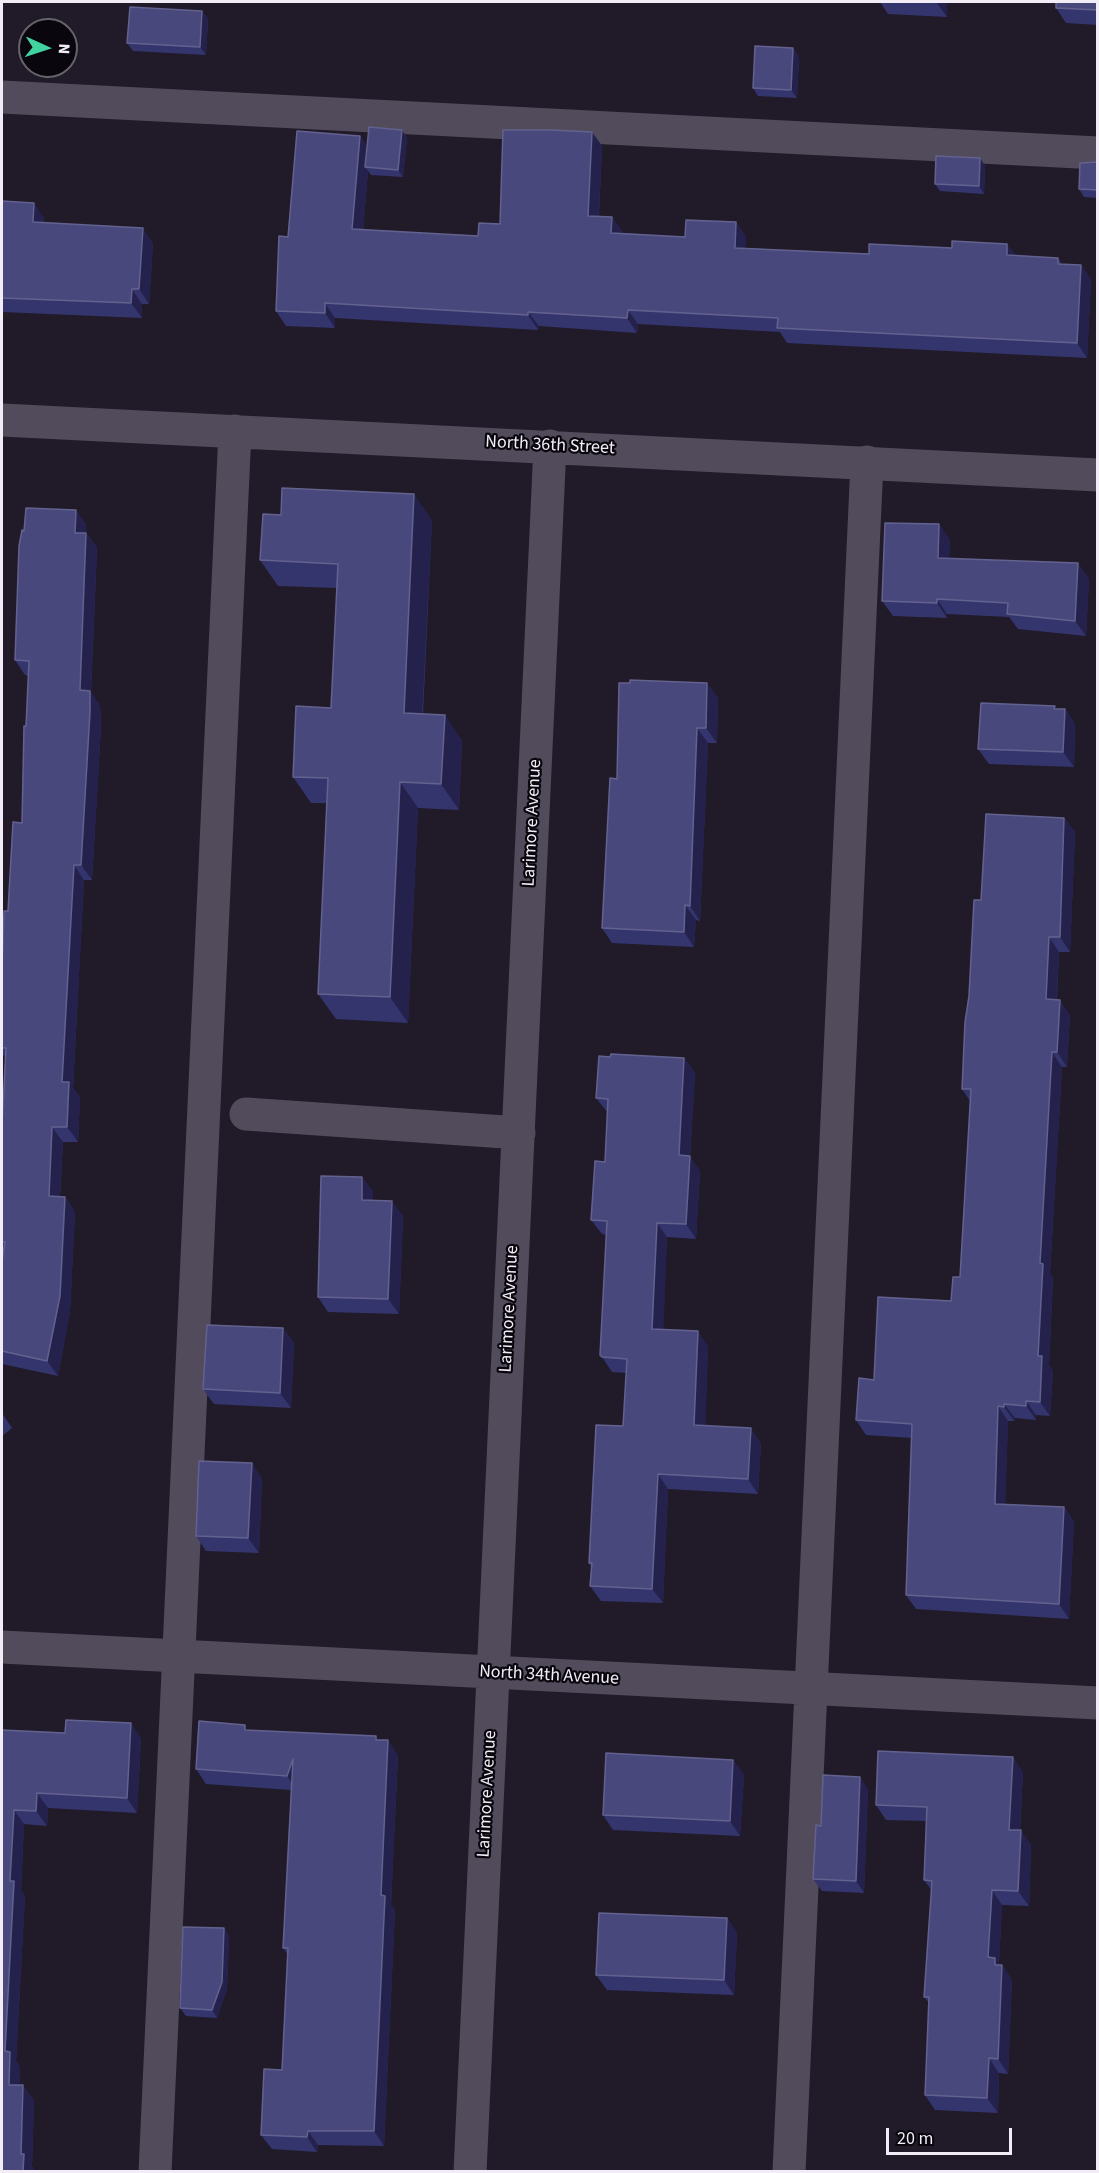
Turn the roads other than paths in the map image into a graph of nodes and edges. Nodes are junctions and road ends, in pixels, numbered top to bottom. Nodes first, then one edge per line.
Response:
1 (2, 97) edge
2 (1098, 153) edge
3 (2, 420) edge
4 (235, 431) junction
5 (550, 446) junction
6 (867, 462) junction
7 (1098, 474) edge
8 (246, 1114) dead end
9 (519, 1133) junction
10 (2, 1647) edge
11 (179, 1656) junction
12 (494, 1674) junction
13 (812, 1690) junction
14 (1098, 1703) edge
15 (155, 2172) edge
16 (470, 2172) edge
17 (789, 2172) edge

1 - 2 street
3 - 4 street, North 36th Street
4 - 5 street, North 36th Street
4 - 11 street
5 - 6 street, North 36th Street
5 - 9 street, Larimore Avenue
6 - 7 street, North 36th Street
6 - 13 street
8 - 9 street
9 - 12 street, Larimore Avenue
10 - 11 street, North 34th Avenue
11 - 12 street, North 34th Avenue
11 - 15 street
12 - 13 street, North 34th Avenue
12 - 16 street, Larimore Avenue
13 - 14 street, North 34th Avenue
13 - 17 street

